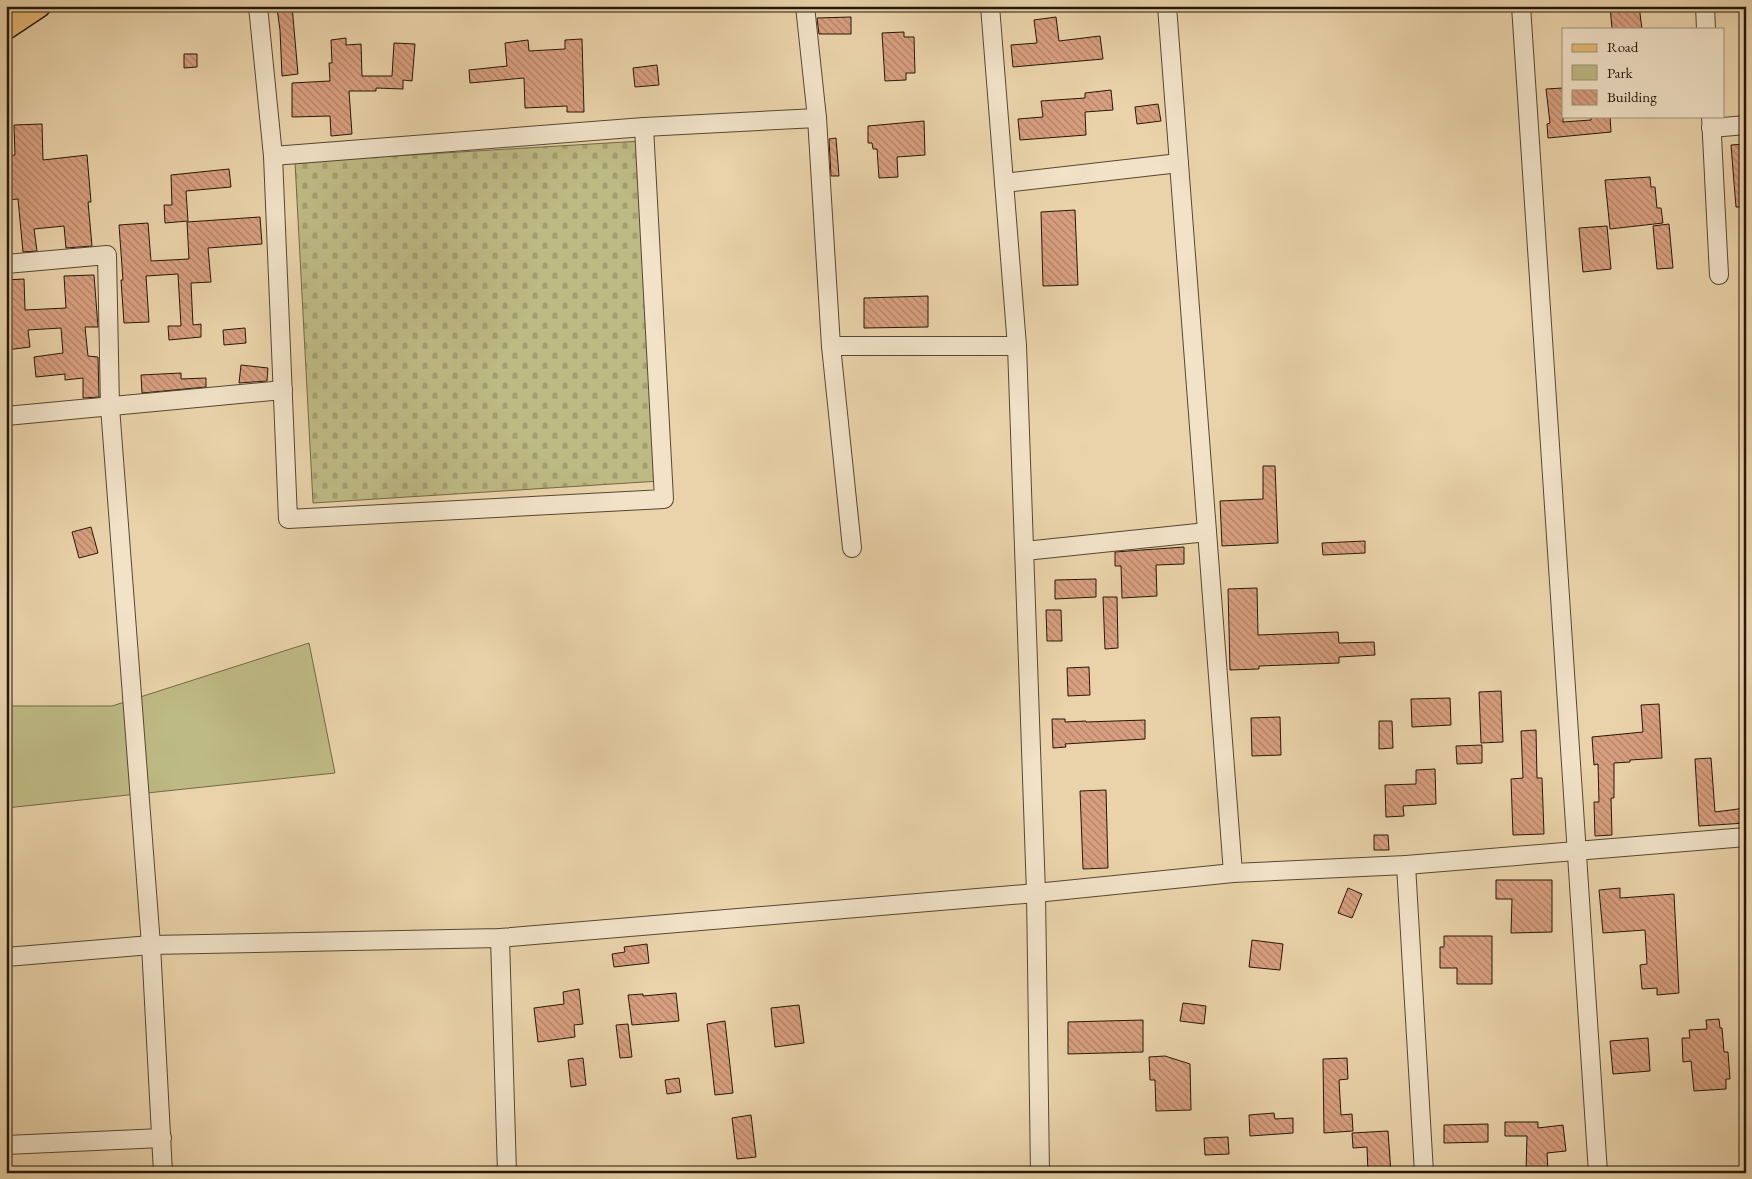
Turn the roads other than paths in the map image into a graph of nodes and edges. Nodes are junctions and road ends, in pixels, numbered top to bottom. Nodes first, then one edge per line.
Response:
1 (39, 6) edge
2 (258, 6) edge
3 (805, 6) edge
4 (990, 6) edge
5 (1168, 6) edge
6 (1521, 6) edge
7 (1705, 6) edge
8 (6, 28) edge
9 (1706, 28) edge
10 (817, 118) junction
11 (1711, 122) edge
12 (1746, 125) edge
13 (644, 127) junction
14 (273, 156) junction
15 (1179, 162) junction
16 (1004, 183) junction
17 (6, 264) edge
18 (1719, 275) dead end
19 (831, 346) junction
20 (1017, 346) junction
21 (283, 390) junction
22 (110, 407) junction
23 (6, 416) edge
24 (1207, 532) junction
25 (852, 548) dead end
26 (1026, 550) junction
27 (1746, 837) edge
28 (1578, 852) junction
29 (1406, 865) junction
30 (1233, 873) junction
31 (1036, 893) junction
32 (500, 938) junction
33 (151, 945) junction
34 (6, 956) edge
35 (162, 1138) junction
36 (6, 1145) edge
37 (163, 1173) edge
38 (506, 1173) edge
39 (1040, 1173) edge
40 (1424, 1173) edge
41 (1598, 1173) edge

1 - 8 main road
2 - 14 street
3 - 10 street
4 - 16 street
5 - 15 street
6 - 28 street
7 - 9 street
10 - 13 street
10 - 19 street
11 - 12 street
11 - 18 street
13 - 14 street
13 - 21 street
14 - 21 street
15 - 16 street
15 - 24 street
16 - 20 street
17 - 22 street
19 - 20 street
19 - 25 street
20 - 26 street
21 - 22 street
22 - 23 street
22 - 33 street
24 - 26 street
24 - 30 street
26 - 31 street
27 - 28 street
28 - 29 street
28 - 41 street
29 - 30 street
29 - 40 street
30 - 31 street
31 - 32 street
31 - 39 street
32 - 33 street
32 - 38 street
33 - 34 street
33 - 35 street
35 - 36 street
35 - 37 street

